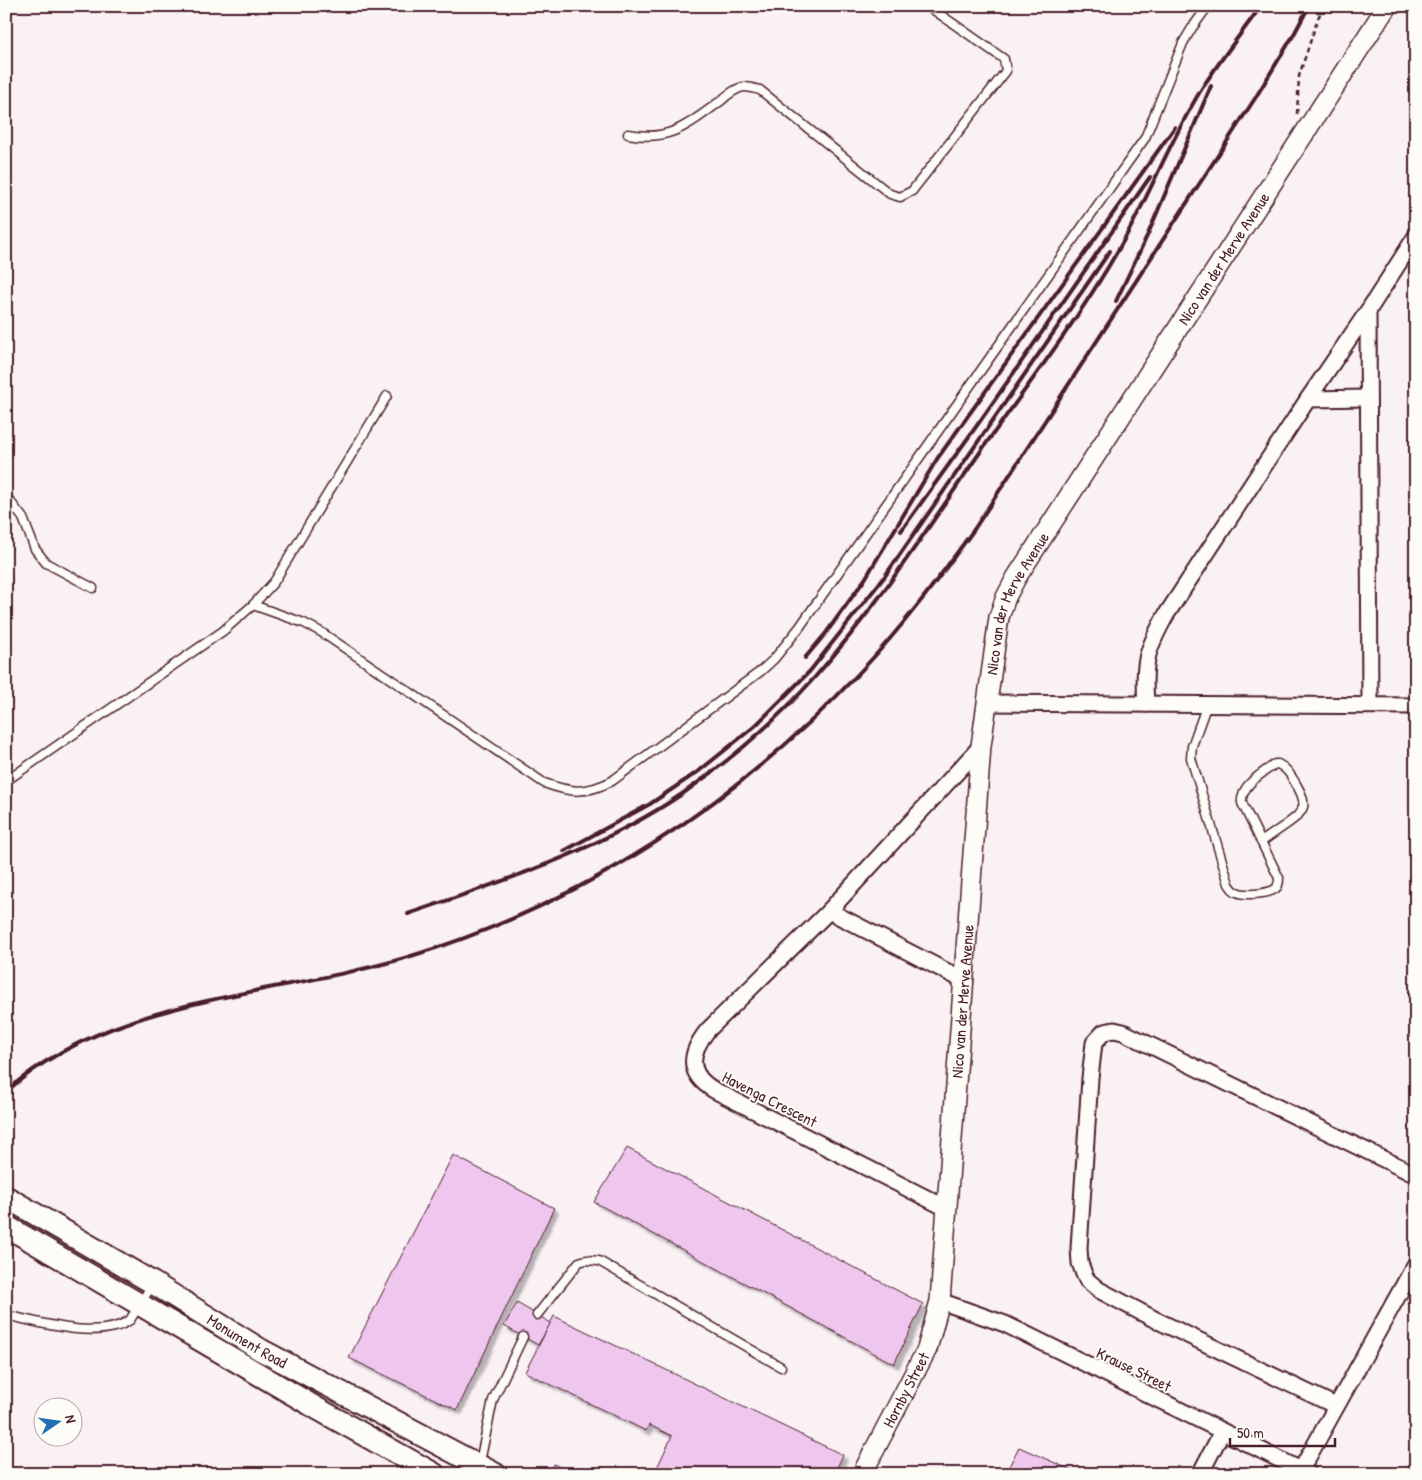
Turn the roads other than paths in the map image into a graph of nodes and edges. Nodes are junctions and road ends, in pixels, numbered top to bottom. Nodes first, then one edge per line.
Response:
1 (928, 6) edge
2 (1208, 6) edge
3 (1387, 6) edge
4 (628, 134) dead end
5 (1416, 236) edge
6 (1368, 310) junction
7 (387, 396) dead end
8 (1368, 398) junction
9 (1308, 399) junction
10 (6, 496) edge
11 (93, 588) dead end
12 (253, 606) junction
13 (986, 703) junction
14 (1146, 704) junction
15 (1207, 704) junction
16 (1370, 705) junction
17 (1416, 706) edge
18 (981, 746) junction
19 (6, 781) edge
20 (1261, 842) junction
21 (829, 911) junction
22 (965, 981) junction
23 (1416, 1175) edge
24 (6, 1197) edge
25 (946, 1208) junction
26 (6, 1226) edge
27 (1416, 1264) edge
28 (153, 1283) junction
29 (940, 1301) junction
30 (140, 1304) junction
31 (6, 1315) edge
32 (537, 1315) dead end
33 (523, 1336) dead end
34 (255, 1359) junction
35 (782, 1367) dead end
36 (1336, 1406) junction
37 (1222, 1432) junction
38 (481, 1471) edge
39 (1305, 1472) edge
40 (434, 1474) edge
41 (862, 1474) edge
42 (1200, 1474) edge

1 - 4 lane
2 - 12 lane
3 - 13 street, Nico van der Merve Avenue
5 - 6 street
6 - 8 street
6 - 9 street
7 - 12 lane
8 - 9 street
8 - 16 street
9 - 14 street
10 - 11 lane
12 - 19 lane
13 - 14 street
13 - 18 street, Nico van der Merve Avenue
14 - 15 street
15 - 16 street
15 - 20 lane
16 - 17 street
18 - 21 street, Havenga Crescent
18 - 22 street, Nico van der Merve Avenue
20 - 20 lane
21 - 22 street
21 - 25 street, Havenga Crescent
22 - 25 street, Nico van der Merve Avenue
23 - 36 street
24 - 28 main road, Monument Road
25 - 29 street, Nico van der Merve Avenue
26 - 30 main road, Monument Road
27 - 36 street
28 - 30 lane
28 - 34 main road, Monument Road
29 - 37 street, Krause Street
29 - 41 street, Hornby Street
30 - 31 lane
30 - 34 main road, Monument Road
32 - 35 lane
33 - 38 lane
34 - 38 main road, Monument Road
34 - 40 main road, Monument Road
36 - 39 street
37 - 39 street, Krause Street
37 - 42 street

